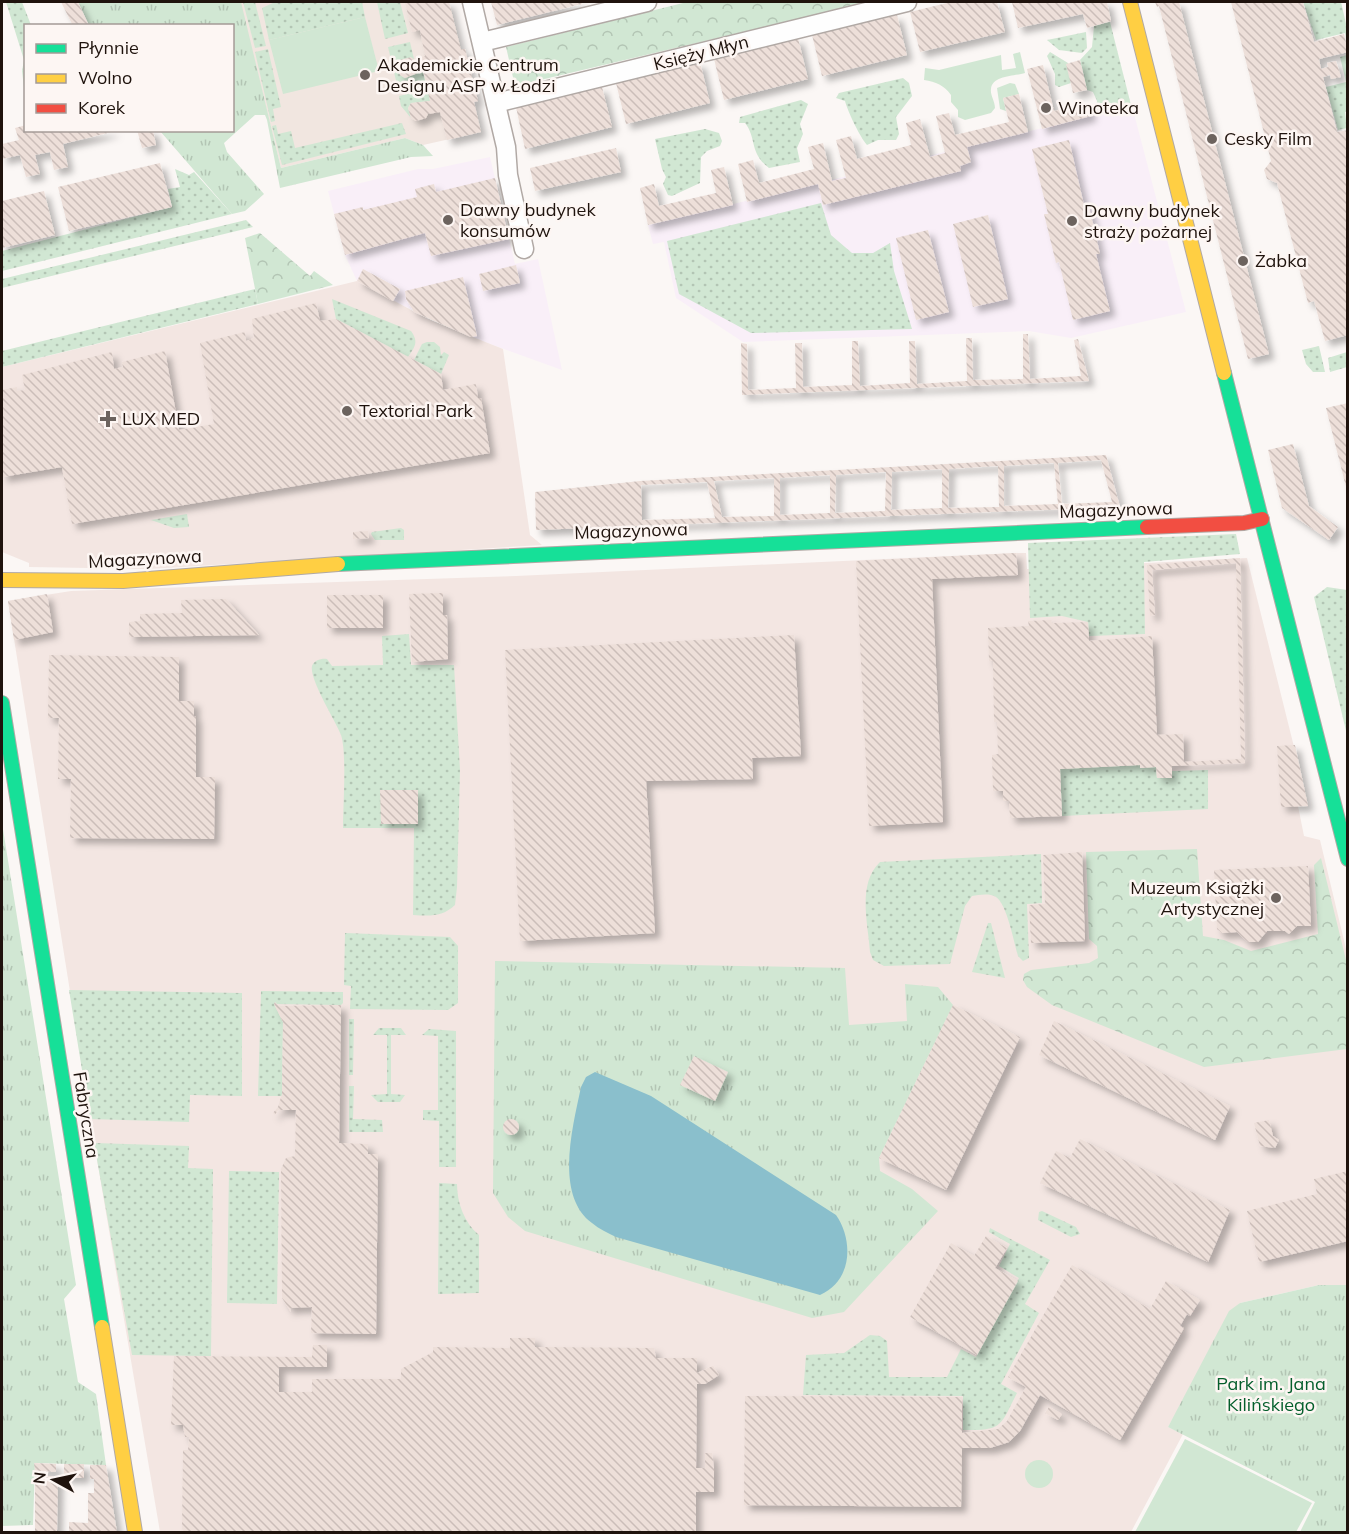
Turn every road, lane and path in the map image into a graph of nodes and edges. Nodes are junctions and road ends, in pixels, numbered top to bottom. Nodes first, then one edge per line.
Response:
1 (472, 2) edge
2 (647, 2) edge
3 (907, 2) edge
4 (1130, 2) edge
5 (482, 42) junction
6 (496, 103) junction
7 (524, 249) dead end
8 (1262, 519) junction
9 (2, 580) edge
10 (2, 703) edge
11 (1347, 860) edge
12 (135, 1533) edge

1 - 5 street
2 - 5 street
3 - 6 street, Księży Młyn
4 - 8 street
5 - 6 street
6 - 7 street
8 - 9 street, Magazynowa
8 - 11 street
10 - 12 street, Fabryczna

